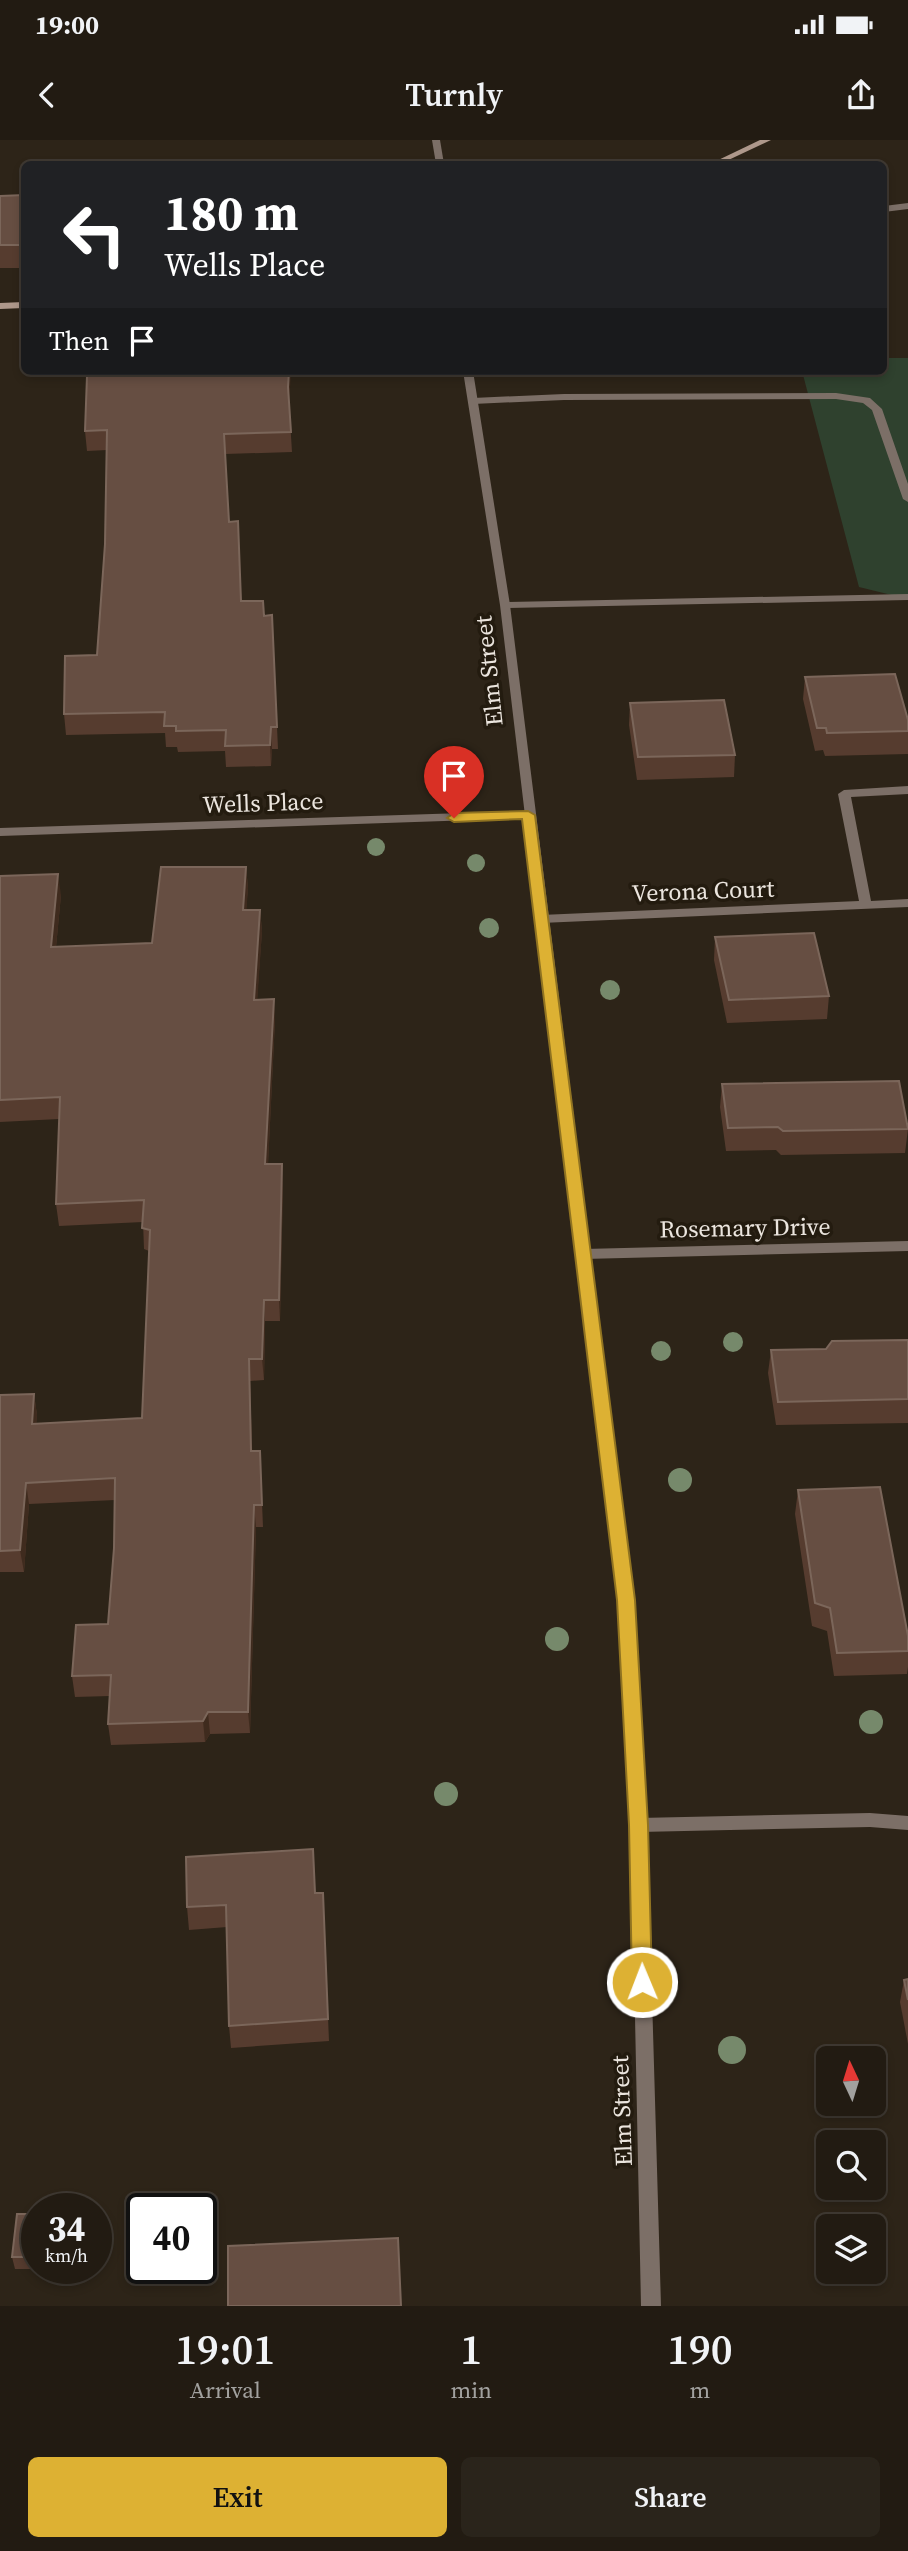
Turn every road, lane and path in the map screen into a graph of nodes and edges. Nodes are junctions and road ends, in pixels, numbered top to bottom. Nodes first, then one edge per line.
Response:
1 (436, 140) edge
2 (767, 140) edge
3 (439, 161) edge
4 (721, 161) edge
5 (908, 206) edge
6 (887, 209) edge
7 (21, 305) edge
8 (0, 306) edge
9 (469, 375) edge
10 (473, 401) junction
11 (908, 499) edge
12 (908, 597) edge
13 (505, 605) junction
14 (908, 790) edge
15 (528, 815) junction
16 (0, 832) edge
17 (908, 903) edge
18 (866, 905) junction
19 (541, 919) junction
20 (908, 1246) edge
21 (584, 1254) junction
22 (908, 1823) edge
23 (639, 1825) junction
24 (651, 2306) edge

1 - 3 street
2 - 4 main road
5 - 6 street
7 - 8 main road
9 - 10 street, Elm Street
10 - 11 street
10 - 13 street, Elm Street
12 - 13 street
13 - 15 street, Elm Street
14 - 18 street
15 - 16 street, Wells Place
15 - 19 street, Elm Street
17 - 18 street, Verona Court
18 - 19 street, Verona Court
19 - 21 street, Elm Street
20 - 21 street, Rosemary Drive
21 - 23 street, Elm Street
22 - 23 street
23 - 24 street, Elm Street

